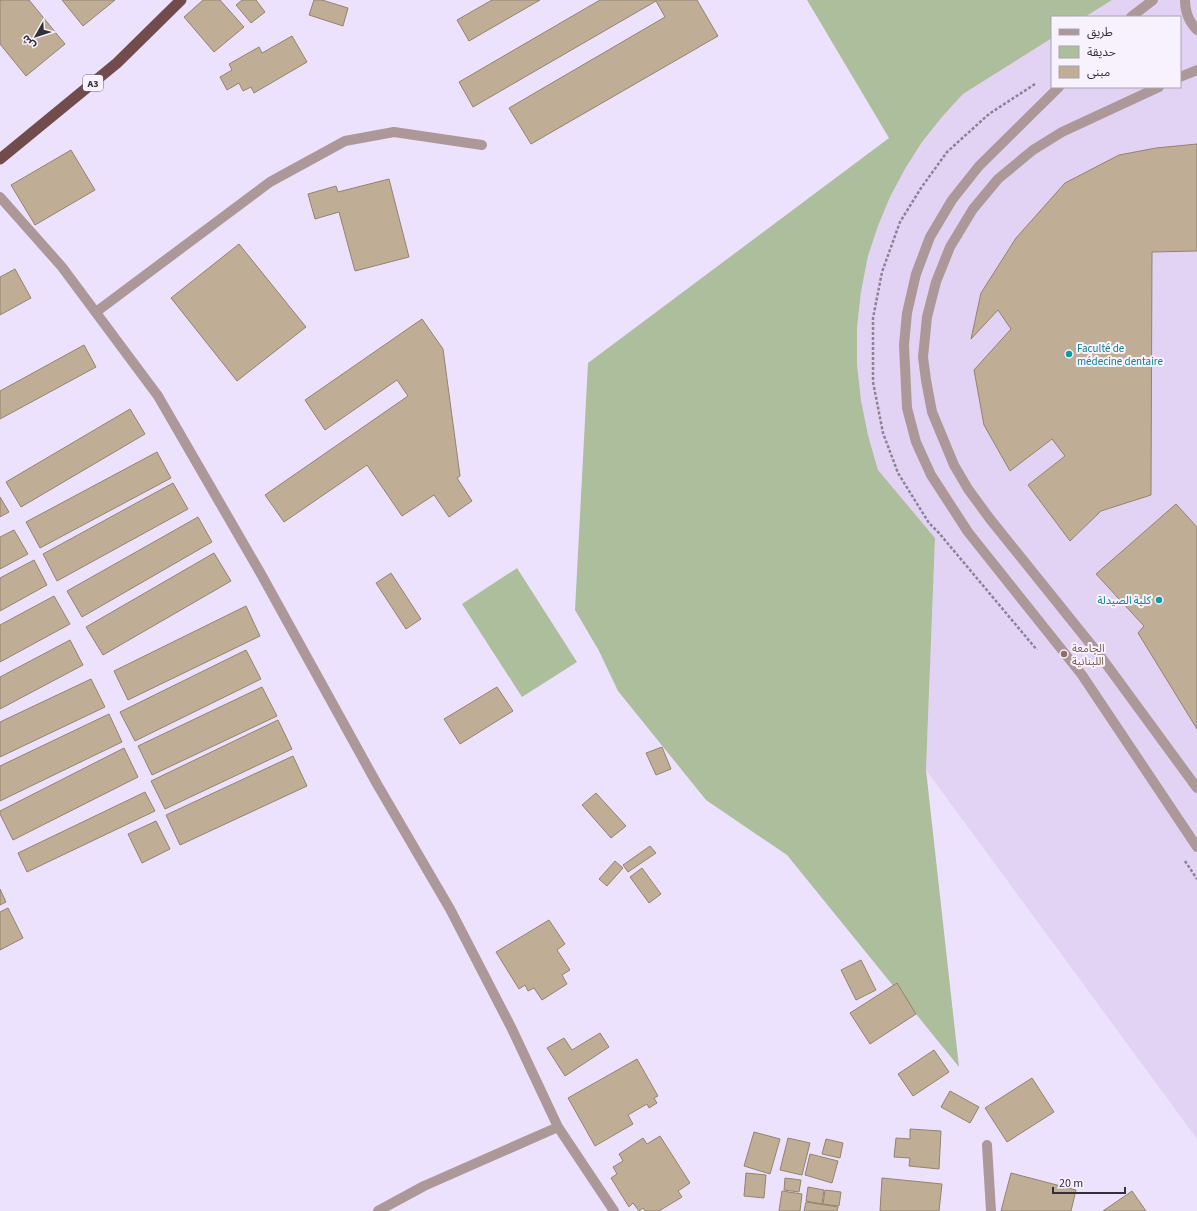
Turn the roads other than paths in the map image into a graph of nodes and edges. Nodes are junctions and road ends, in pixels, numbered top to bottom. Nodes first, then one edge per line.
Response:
1 (181, 0) edge
2 (1153, 0) edge
3 (1184, 0) edge
4 (1132, 16) edge
5 (1197, 30) edge
6 (1197, 70) edge
7 (1181, 78) edge
8 (1058, 88) edge
9 (1157, 88) edge
10 (482, 145) dead end
11 (0, 159) edge
12 (0, 197) edge
13 (96, 312) junction
14 (1197, 788) edge
15 (1197, 847) edge
16 (558, 1127) junction
17 (988, 1145) dead end
18 (378, 1211) edge
19 (614, 1211) edge
20 (991, 1211) edge

1 - 11 highway, A3
2 - 4 street
3 - 5 street
6 - 7 street
8 - 15 street
9 - 14 street
10 - 13 street
12 - 13 street
13 - 16 street
16 - 18 street
16 - 19 street
17 - 20 street

